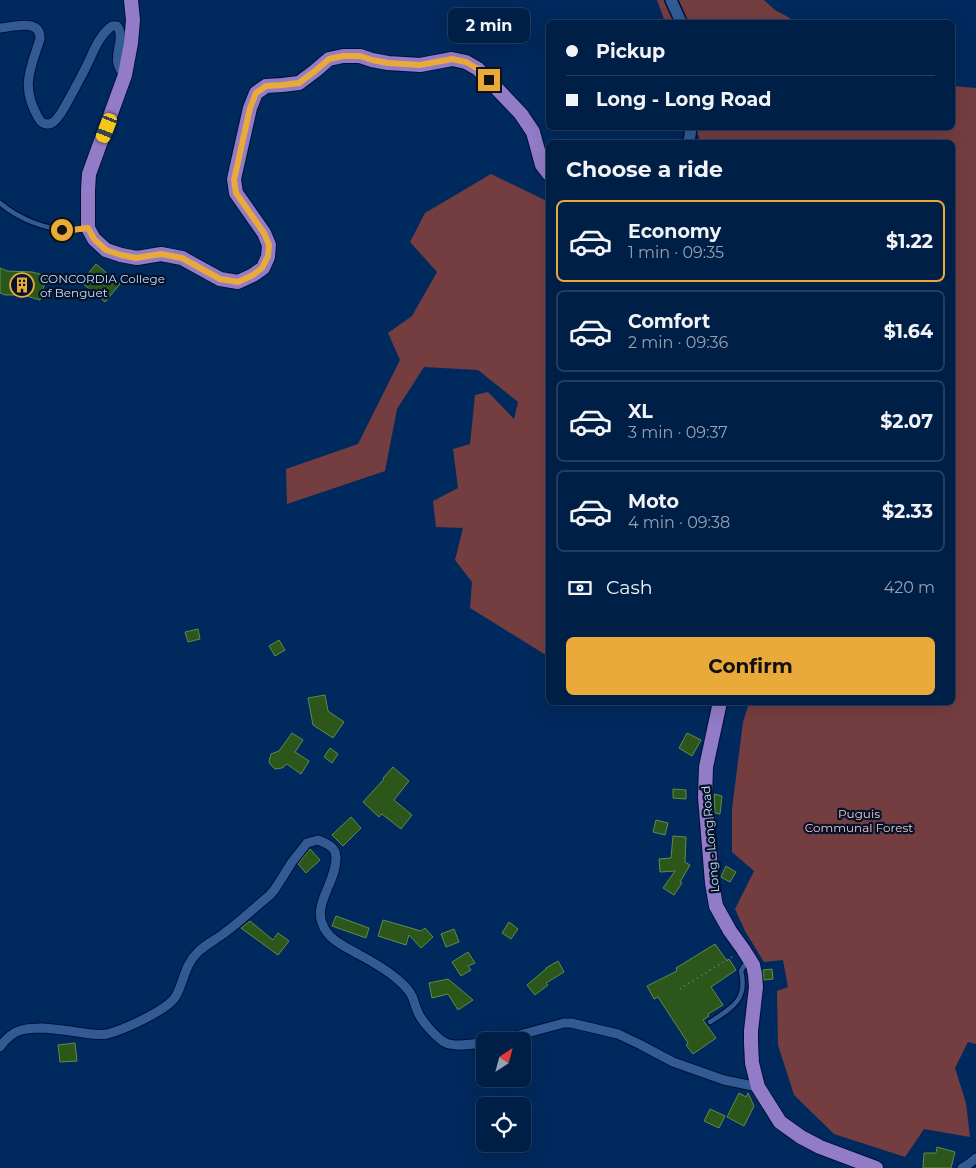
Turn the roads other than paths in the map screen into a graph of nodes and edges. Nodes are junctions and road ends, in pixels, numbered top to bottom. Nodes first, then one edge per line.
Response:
1 (131, 0) edge
2 (671, 0) edge
3 (680, 20) edge
4 (0, 28) edge
5 (125, 75) junction
6 (546, 170) edge
7 (0, 203) edge
8 (88, 228) junction
9 (719, 705) edge
10 (747, 955) junction
11 (710, 1022) dead end
12 (531, 1032) edge
13 (476, 1044) edge
14 (0, 1047) edge
15 (758, 1087) junction
16 (976, 1158) edge
17 (876, 1168) edge
18 (962, 1168) edge

1 - 5 main road
2 - 3 street
4 - 5 street
5 - 8 main road
6 - 8 main road
7 - 8 lane
9 - 10 main road, Long - Long Road
10 - 11 lane
10 - 15 main road, Long - Long Road
12 - 15 street
13 - 14 street
15 - 17 main road, Long - Long Road
16 - 18 street

